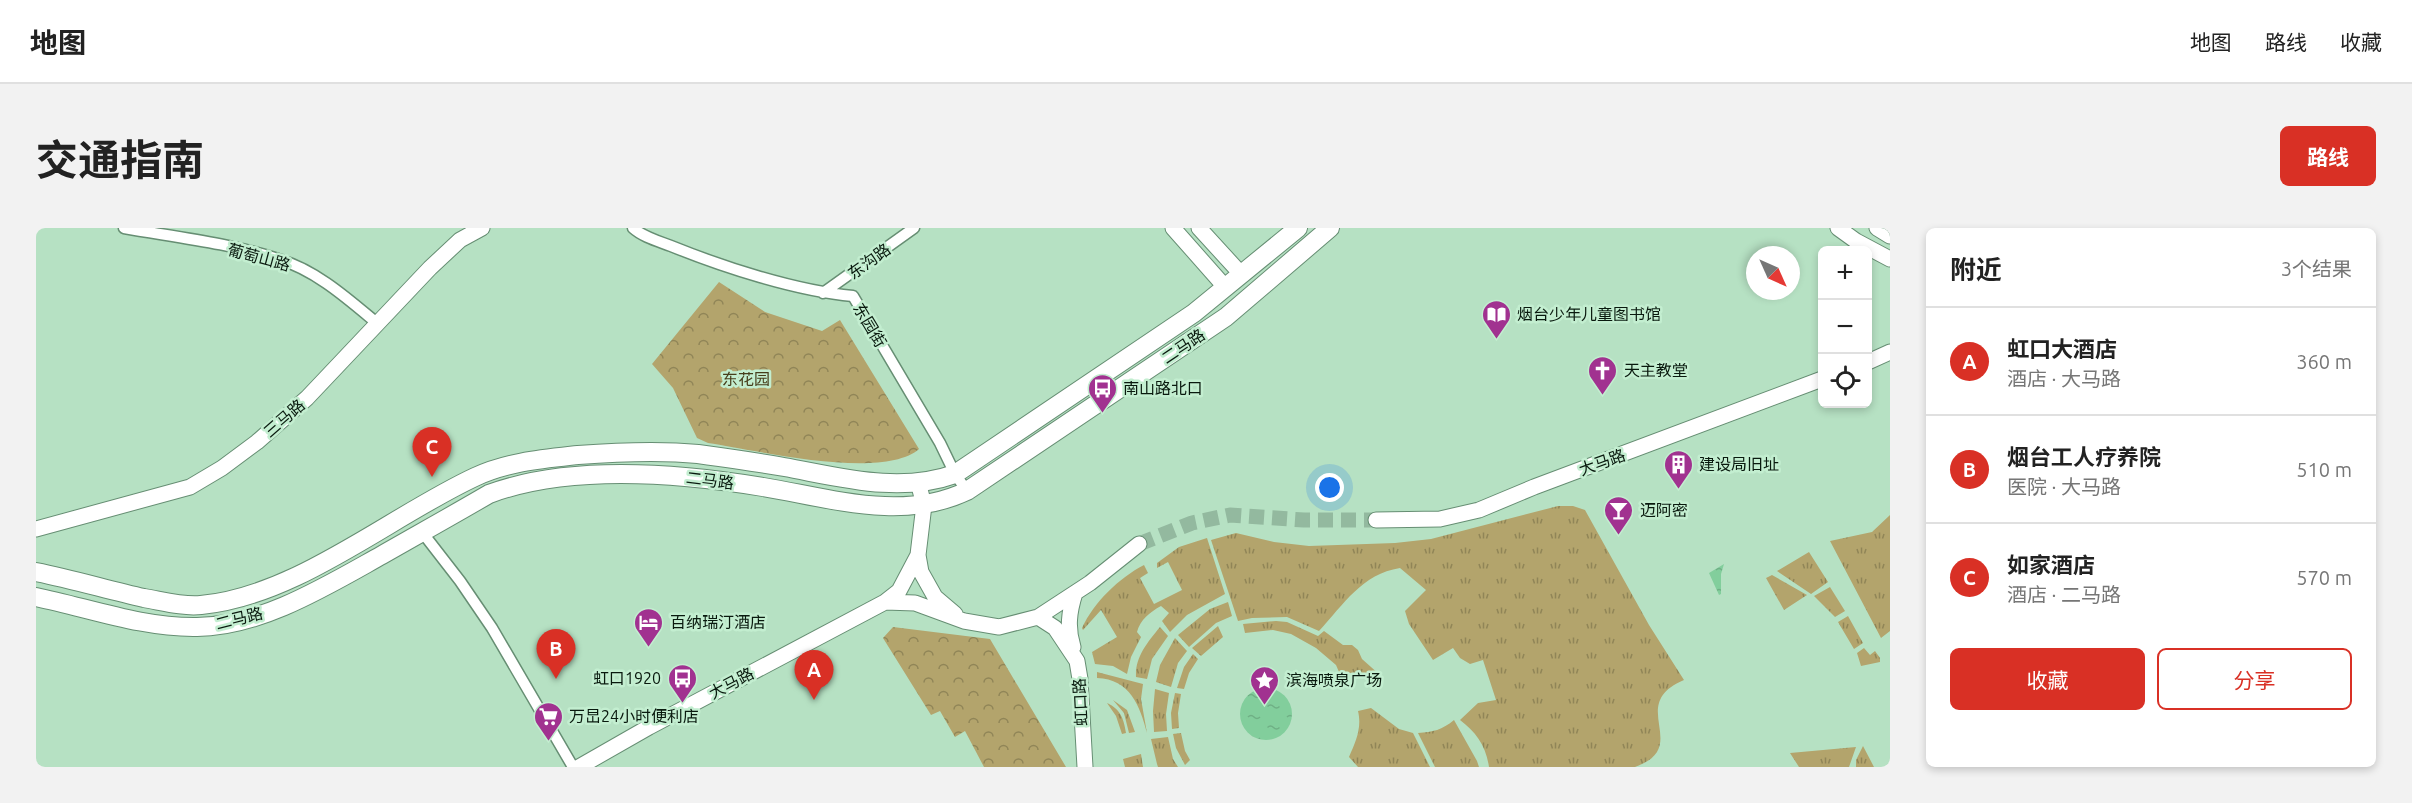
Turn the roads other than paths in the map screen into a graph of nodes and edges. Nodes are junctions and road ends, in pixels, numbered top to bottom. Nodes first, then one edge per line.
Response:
1 (124, 228) edge
2 (482, 228) edge
3 (633, 228) edge
4 (914, 228) edge
5 (1173, 228) edge
6 (1199, 228) edge
7 (1298, 228) edge
8 (1330, 228) edge
9 (1838, 228) edge
10 (1877, 228) edge
11 (1890, 236) edge
12 (1890, 260) edge
13 (1242, 275) junction
14 (1226, 288) junction
15 (823, 293) junction
16 (378, 324) junction
17 (1890, 352) edge
18 (1872, 360) edge
19 (1818, 380) edge
20 (955, 474) junction
21 (918, 482) junction
22 (968, 491) junction
23 (924, 505) junction
24 (1376, 520) tunnel mouth
25 (36, 529) edge
26 (422, 532) junction
27 (1139, 544) tunnel mouth
28 (918, 555) junction
29 (36, 572) edge
30 (1075, 593) junction
31 (36, 597) edge
32 (885, 602) junction
33 (1038, 618) junction
34 (964, 621) junction
35 (1077, 661) junction
36 (573, 767) edge
37 (579, 767) edge
38 (1085, 767) edge

1 - 16 street, 葡萄山路
2 - 16 street, 三马路
3 - 15 street, 东园街
4 - 15 street, 东沟路
5 - 14 street
6 - 13 street
7 - 13 main road, 二马路
8 - 22 main road, 二马路
9 - 12 street
10 - 11 street
13 - 14 main road, 二马路
14 - 20 main road, 二马路
15 - 20 street, 东园街
16 - 25 street, 三马路
17 - 18 street
19 - 24 street, 大马路
20 - 21 main road, 二马路
20 - 22 street, 东园街
21 - 23 street
21 - 29 main road, 二马路
22 - 23 main road, 二马路
23 - 26 main road, 二马路
23 - 28 street
26 - 31 main road, 二马路
26 - 36 street
27 - 30 street, 大马路
28 - 32 street, 大马路
28 - 34 street
30 - 33 street, 大马路
30 - 35 street
32 - 34 street, 大马路
32 - 37 street, 大马路
33 - 34 street, 大马路
33 - 35 street, 虹口路
35 - 38 street, 虹口路

